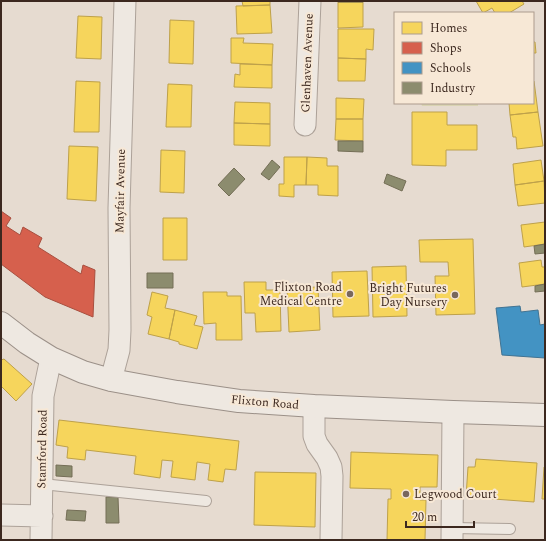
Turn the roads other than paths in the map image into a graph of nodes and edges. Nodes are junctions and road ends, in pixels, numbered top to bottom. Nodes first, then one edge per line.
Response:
1 (125, 1) edge
2 (310, 1) edge
3 (305, 125) dead end
4 (1, 323) edge
5 (51, 358) junction
6 (111, 380) junction
7 (314, 406) junction
8 (453, 412) junction
9 (545, 415) edge
10 (42, 484) junction
11 (206, 501) dead end
12 (1, 515) edge
13 (42, 516) junction
14 (510, 529) dead end
15 (452, 534) edge
16 (41, 540) edge
17 (331, 540) edge

1 - 6 street, Mayfair Avenue
2 - 3 street, Glenhaven Avenue
4 - 5 street, Flixton Road
5 - 6 street, Flixton Road
5 - 10 street, Stamford Road
6 - 7 street, Flixton Road
7 - 8 street, Flixton Road
7 - 17 street
8 - 9 street, Flixton Road
8 - 15 street
10 - 11 lane
10 - 13 street, Stamford Road
12 - 13 street
13 - 16 street, Stamford Road
14 - 15 lane

